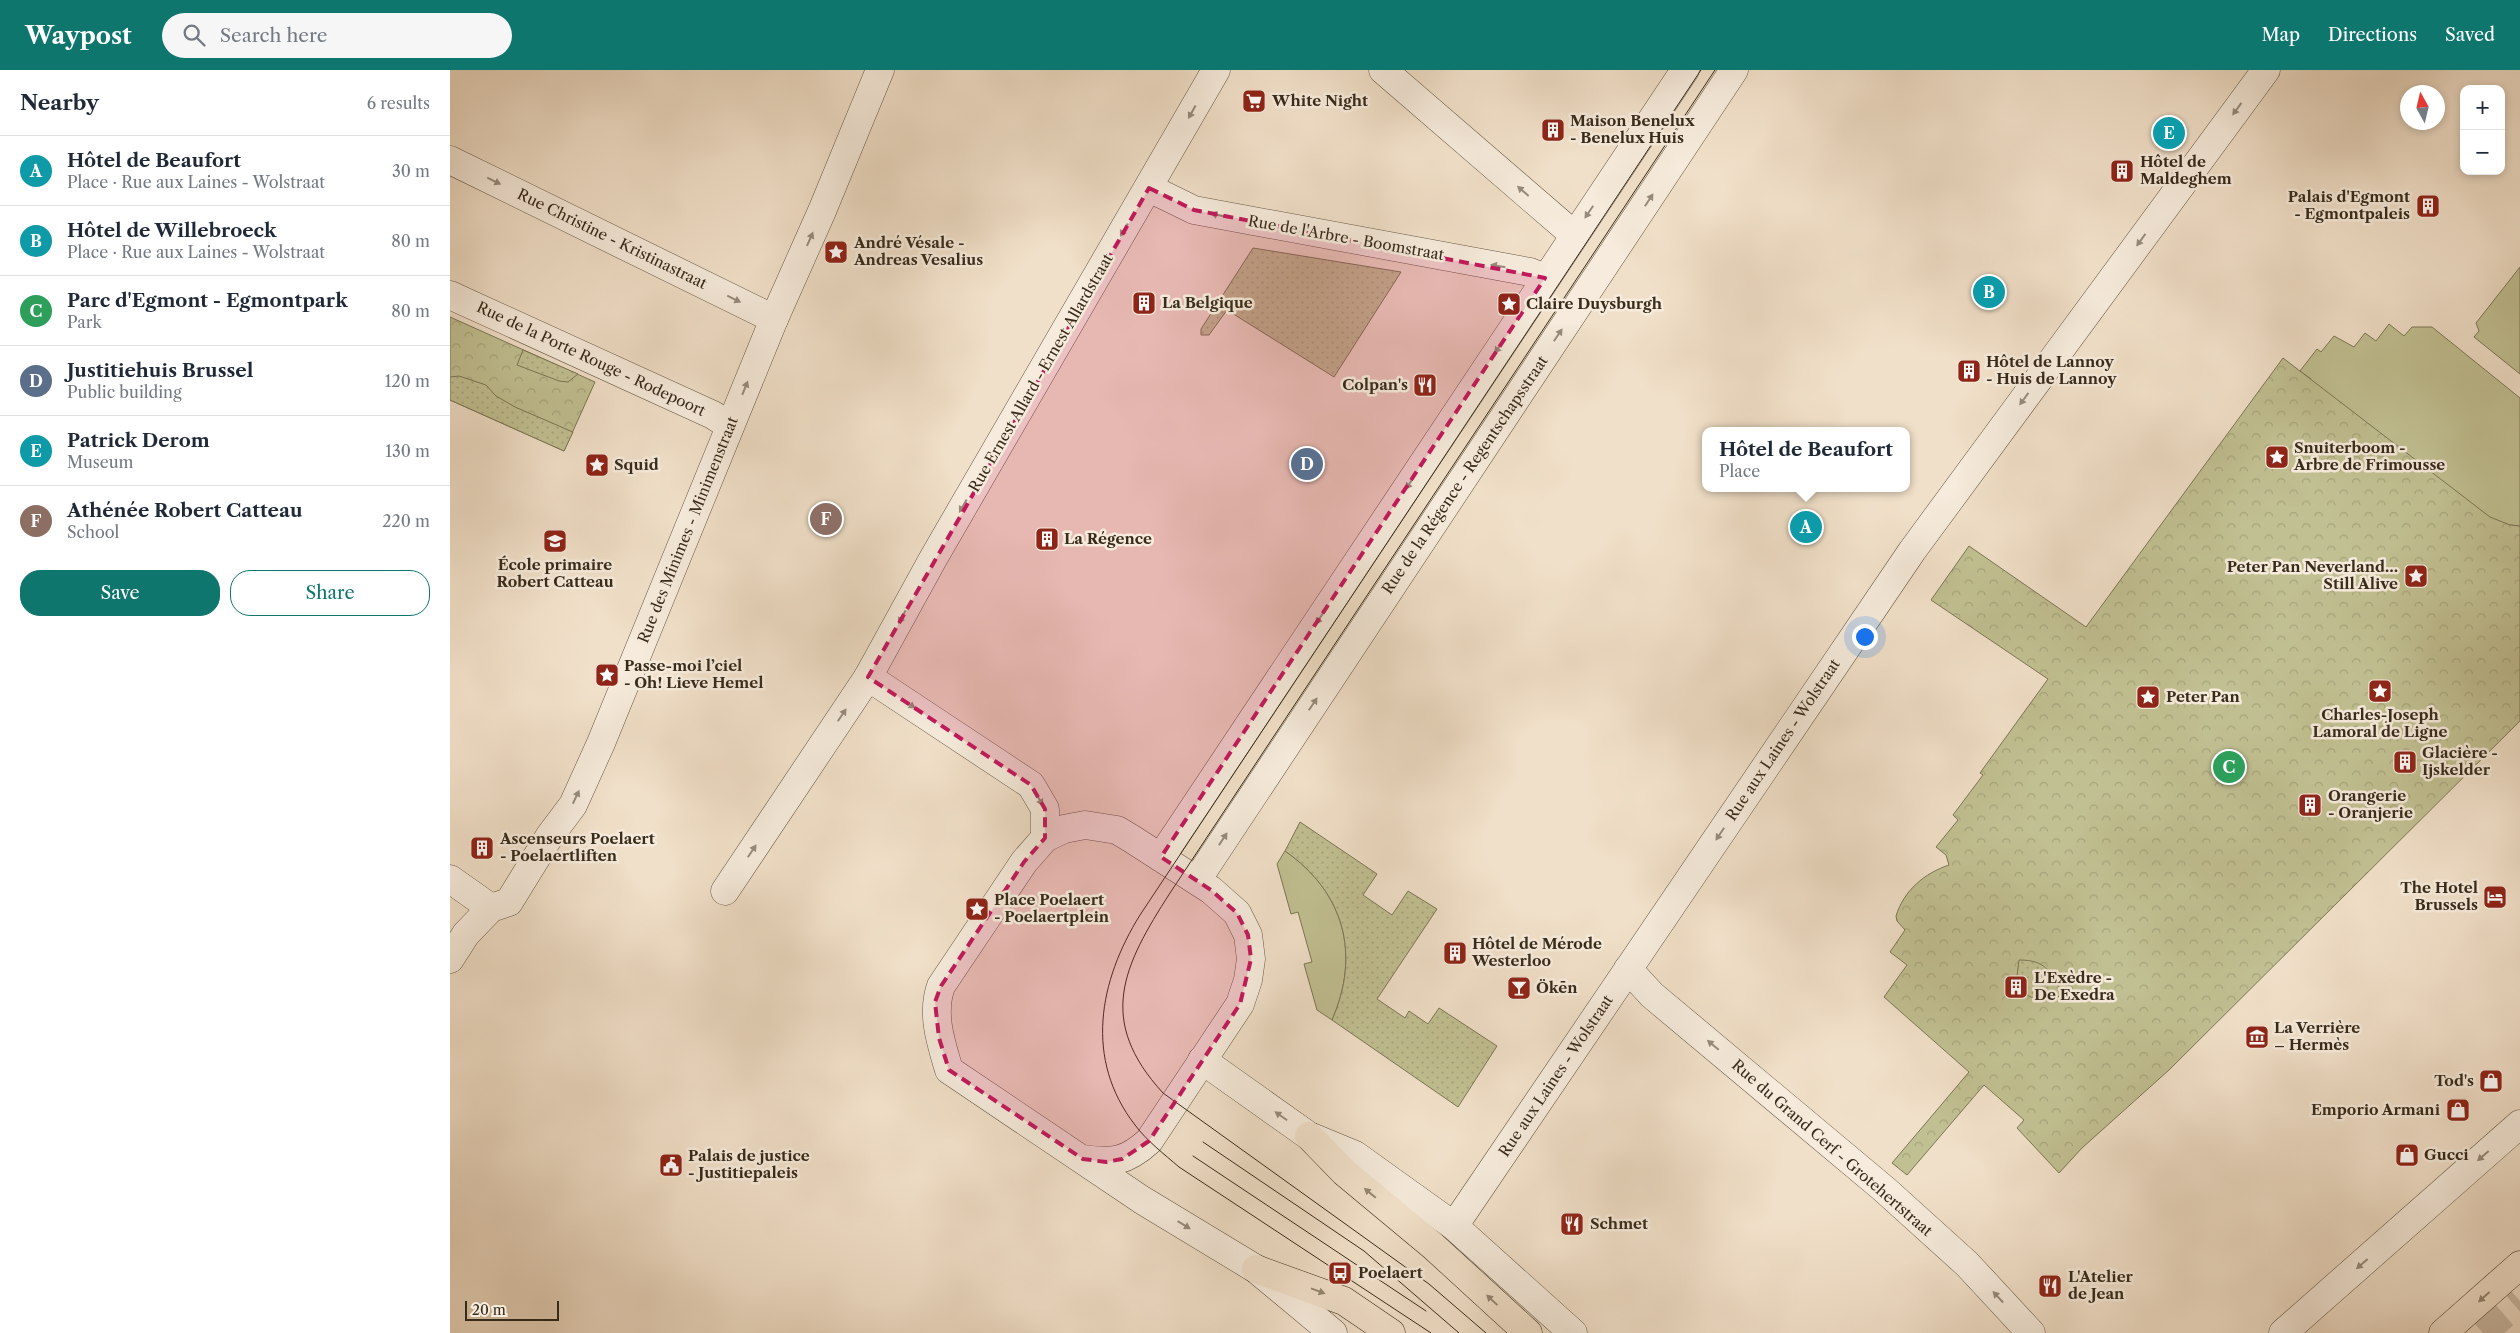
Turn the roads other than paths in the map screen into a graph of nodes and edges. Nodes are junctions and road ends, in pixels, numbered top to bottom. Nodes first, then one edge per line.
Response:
1 (880, 70) edge
2 (1216, 70) edge
3 (1383, 70) edge
4 (1685, 70) edge
5 (1734, 70) edge
6 (2266, 70) edge
7 (450, 160) edge
8 (1149, 188) junction
9 (1574, 234) junction
10 (1545, 278) junction
11 (450, 295) edge
12 (774, 319) junction
13 (730, 426) junction
14 (868, 677) junction
15 (1046, 838) junction
16 (1161, 857) junction
17 (450, 880) edge
18 (1197, 880) junction
19 (725, 891) dead end
20 (491, 908) junction
21 (450, 959) edge
22 (1628, 969) junction
23 (1202, 1060) junction
24 (2520, 1124) edge
25 (1309, 1136) junction
26 (1083, 1159) junction
27 (1454, 1226) junction
28 (2520, 1265) edge
29 (1256, 1269) junction
30 (1333, 1333) edge
31 (1391, 1333) edge
32 (1528, 1333) edge
33 (1573, 1333) edge
34 (2032, 1333) edge
35 (2283, 1333) edge
36 (2443, 1333) edge

12 -> 1 street, Rue des Minimes - Minimenstraat
2 -> 8 street, Rue Ernest Allard - Ernest Allardstraat
9 -> 3 street
4 -> 9 street
18 -> 5 street, Rue de la Régence - Regentschapsstraat
6 -> 22 street, Rue aux Laines - Wolstraat
7 -> 12 street, Rue Christine - Kristinastraat
10 -> 8 street, Rue de l'Arbre - Boomstraat
8 -> 14 street, Rue Ernest Allard - Ernest Allardstraat
9 - 10 street
10 -> 16 street
11 - 13 street, Rue de la Porte Rouge - Rodepoort
13 -> 12 street, Rue des Minimes - Minimenstraat
20 -> 13 street, Rue des Minimes - Minimenstraat
14 -> 15 street
19 -> 14 street
15 - 16 street
15 - 26 street
16 - 18 street
17 - 20 street
18 - 23 street
20 - 21 street, Rue des Minimes - Minimenstraat
22 - 27 street, Rue aux Laines - Wolstraat
34 -> 22 street, Rue du Grand Cerf - Grotehertstraat
25 -> 23 street
23 - 26 street
24 -> 35 street
25 - 27 street
32 -> 25 main road
26 -> 29 street
27 - 33 street
28 -> 36 main road
29 - 30 street
29 -> 31 main road

